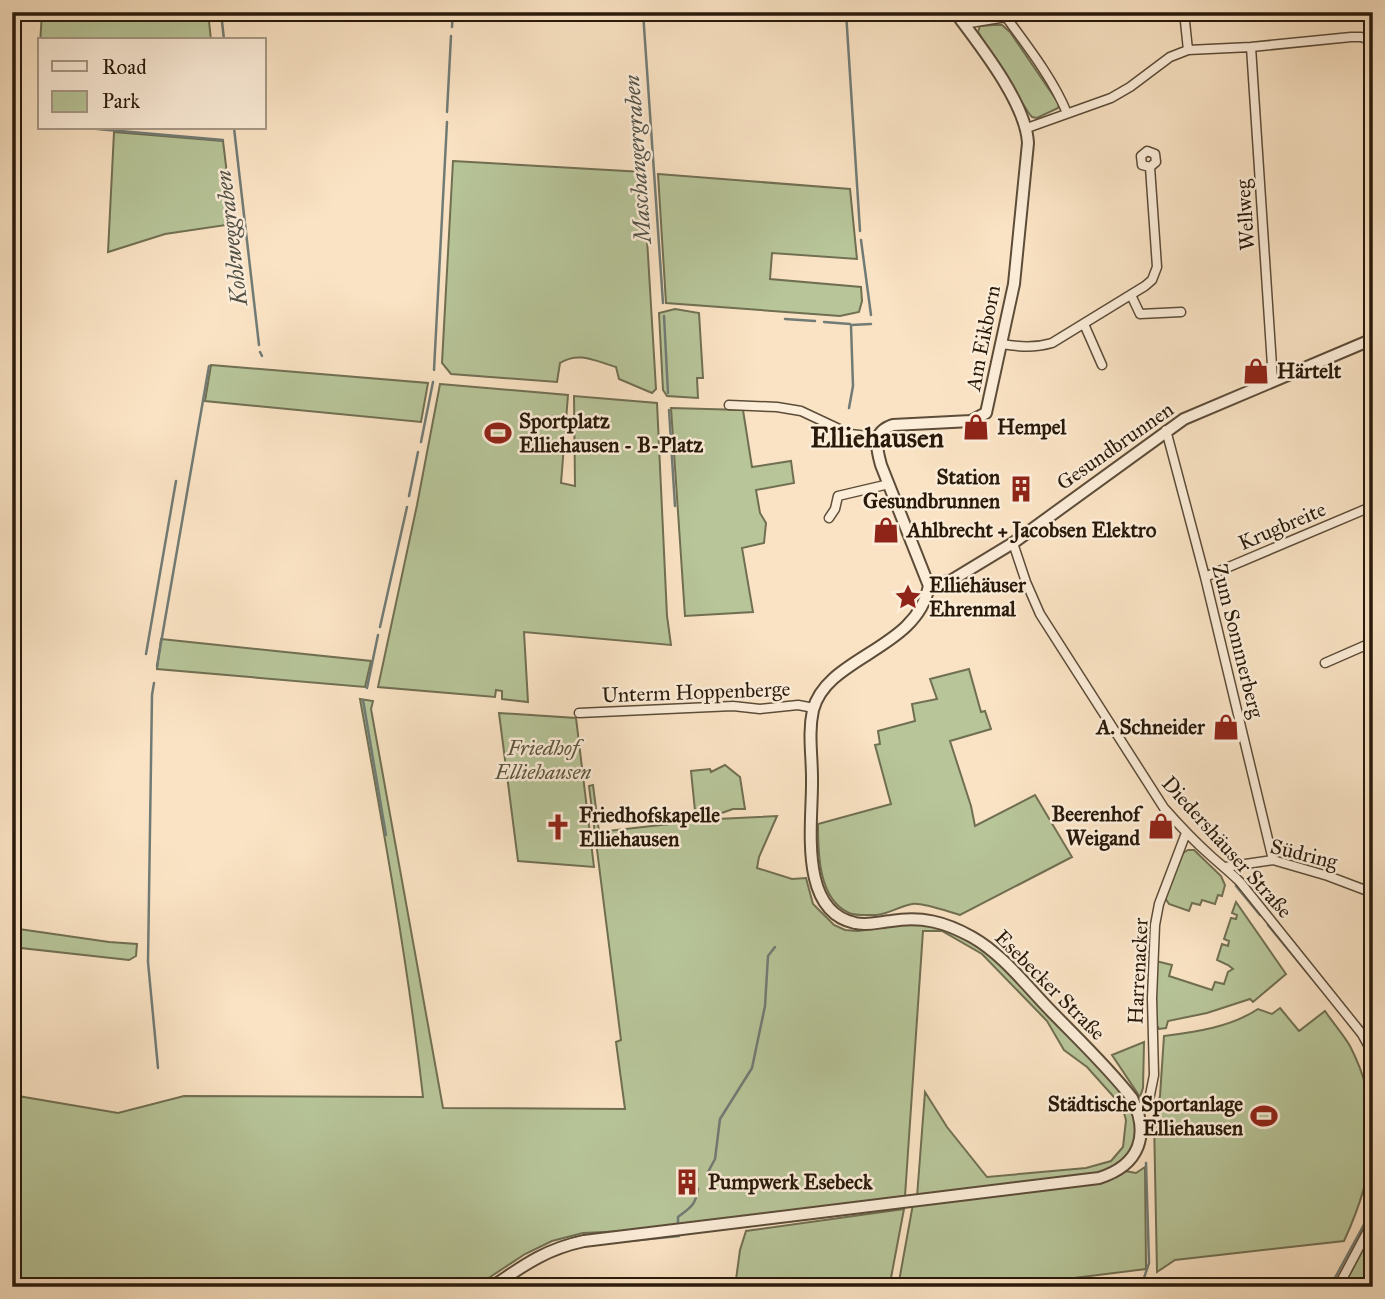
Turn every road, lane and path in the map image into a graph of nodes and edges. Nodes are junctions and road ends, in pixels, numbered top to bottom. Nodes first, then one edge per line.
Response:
1 (955, 12) edge
2 (1184, 12) edge
3 (1006, 15) edge
4 (964, 24) junction
5 (1372, 40) edge
6 (1251, 47) junction
7 (1188, 50) junction
8 (1067, 113) junction
9 (1027, 128) junction
10 (1150, 167) dead end
11 (1131, 295) junction
12 (1181, 312) dead end
13 (1084, 324) junction
14 (1373, 339) edge
15 (1002, 344) junction
16 (1102, 365) dead end
17 (1273, 381) junction
18 (729, 405) dead end
19 (1166, 430) junction
20 (877, 437) junction
21 (889, 484) junction
22 (1373, 506) edge
23 (828, 518) dead end
24 (1013, 542) junction
25 (1205, 578) junction
26 (929, 586) junction
27 (1373, 642) edge
28 (1325, 663) dead end
29 (814, 708) junction
30 (579, 713) dead end
31 (1186, 833) junction
32 (1273, 860) junction
33 (1225, 867) junction
34 (1373, 893) edge
35 (1373, 1054) edge
36 (1138, 1110) junction
37 (1373, 1221) edge
38 (492, 1287) edge
39 (1338, 1287) edge

1 - 4 street, Am Eikborn
2 - 7 street
3 - 4 street
3 - 8 street
4 - 9 street, Am Eikborn
5 - 6 street
6 - 7 street
6 - 17 street, Wellweg
7 - 8 street
8 - 9 street
9 - 15 street, Am Eikborn
10 - 11 street
11 - 12 street
11 - 13 street
13 - 15 street
13 - 16 street
14 - 17 street, Gesundbrunnen
15 - 20 street, Am Eikborn
17 - 19 street, Gesundbrunnen
18 - 20 street
19 - 24 street, Gesundbrunnen
19 - 25 street, Zum Sommerberg
20 - 21 street
21 - 23 street
21 - 26 street
22 - 25 street, Krugbreite
24 - 26 street, Gesundbrunnen
24 - 31 street, Diedershäuser Straße
25 - 32 street, Zum Sommerberg
26 - 29 street
27 - 28 street
29 - 30 street, Unterm Hoppenberge
29 - 36 street, Esebecker Straße
31 - 33 street, Diedershäuser Straße
31 - 36 street, Harrenacker
32 - 33 street, Südring
32 - 34 street, Südring
33 - 35 street, Diedershäuser Straße
36 - 38 street
37 - 39 street

